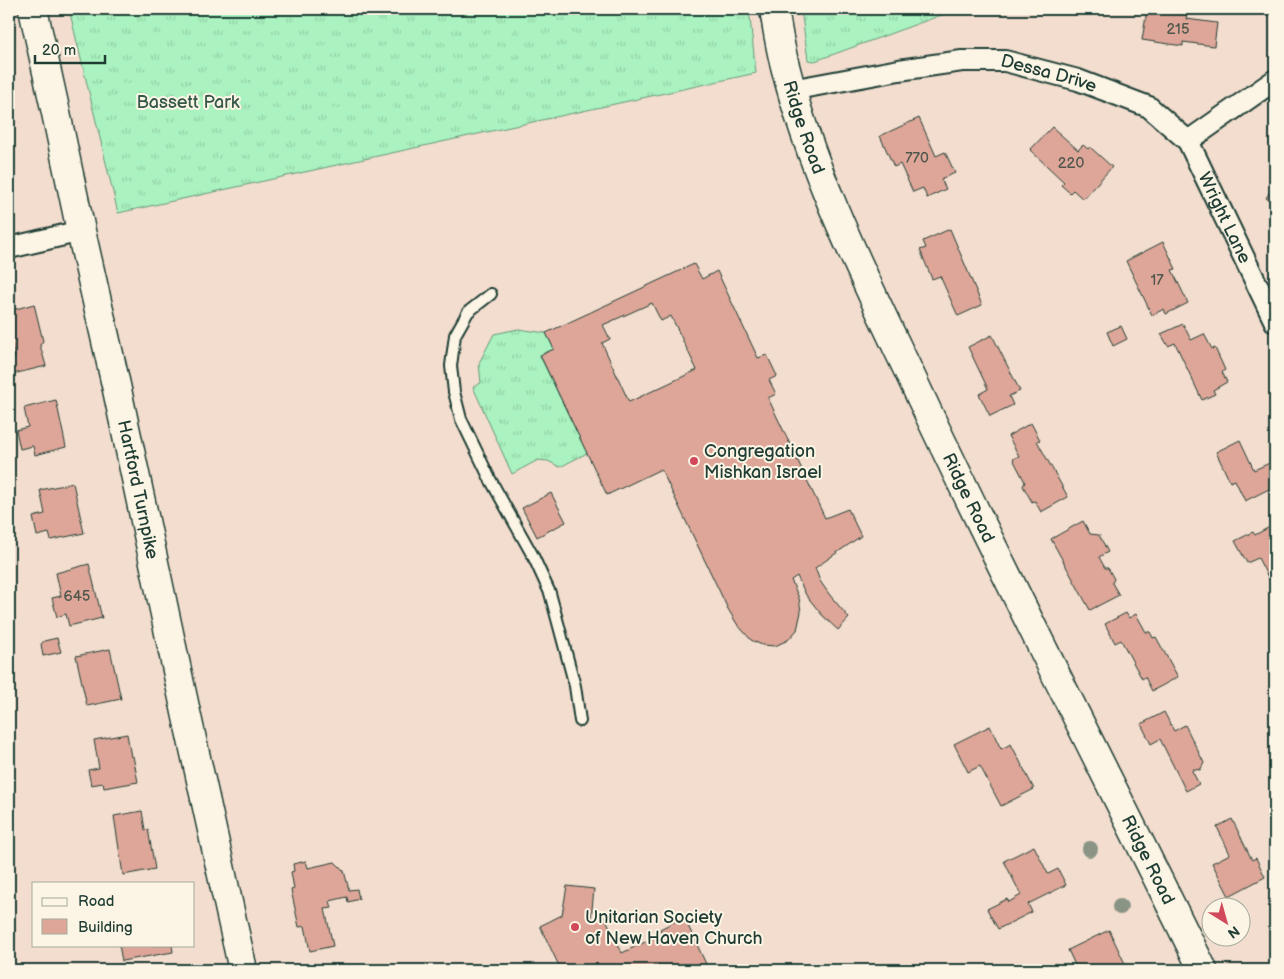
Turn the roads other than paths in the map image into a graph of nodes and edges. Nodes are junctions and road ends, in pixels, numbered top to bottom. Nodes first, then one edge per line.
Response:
1 (33, 9) edge
2 (774, 9) edge
3 (1275, 80) edge
4 (791, 90) junction
5 (1188, 141) junction
6 (80, 231) junction
7 (9, 248) edge
8 (491, 294) dead end
9 (1275, 322) edge
10 (580, 721) dead end
11 (243, 970) edge
12 (1203, 970) edge

1 - 6 main road, Hartford Turnpike
2 - 4 main road, Ridge Road
3 - 5 street
4 - 5 street, Dessa Drive
4 - 12 main road, Ridge Road
5 - 9 street, Wright Lane
6 - 7 street
6 - 11 main road, Hartford Turnpike
8 - 10 lane

